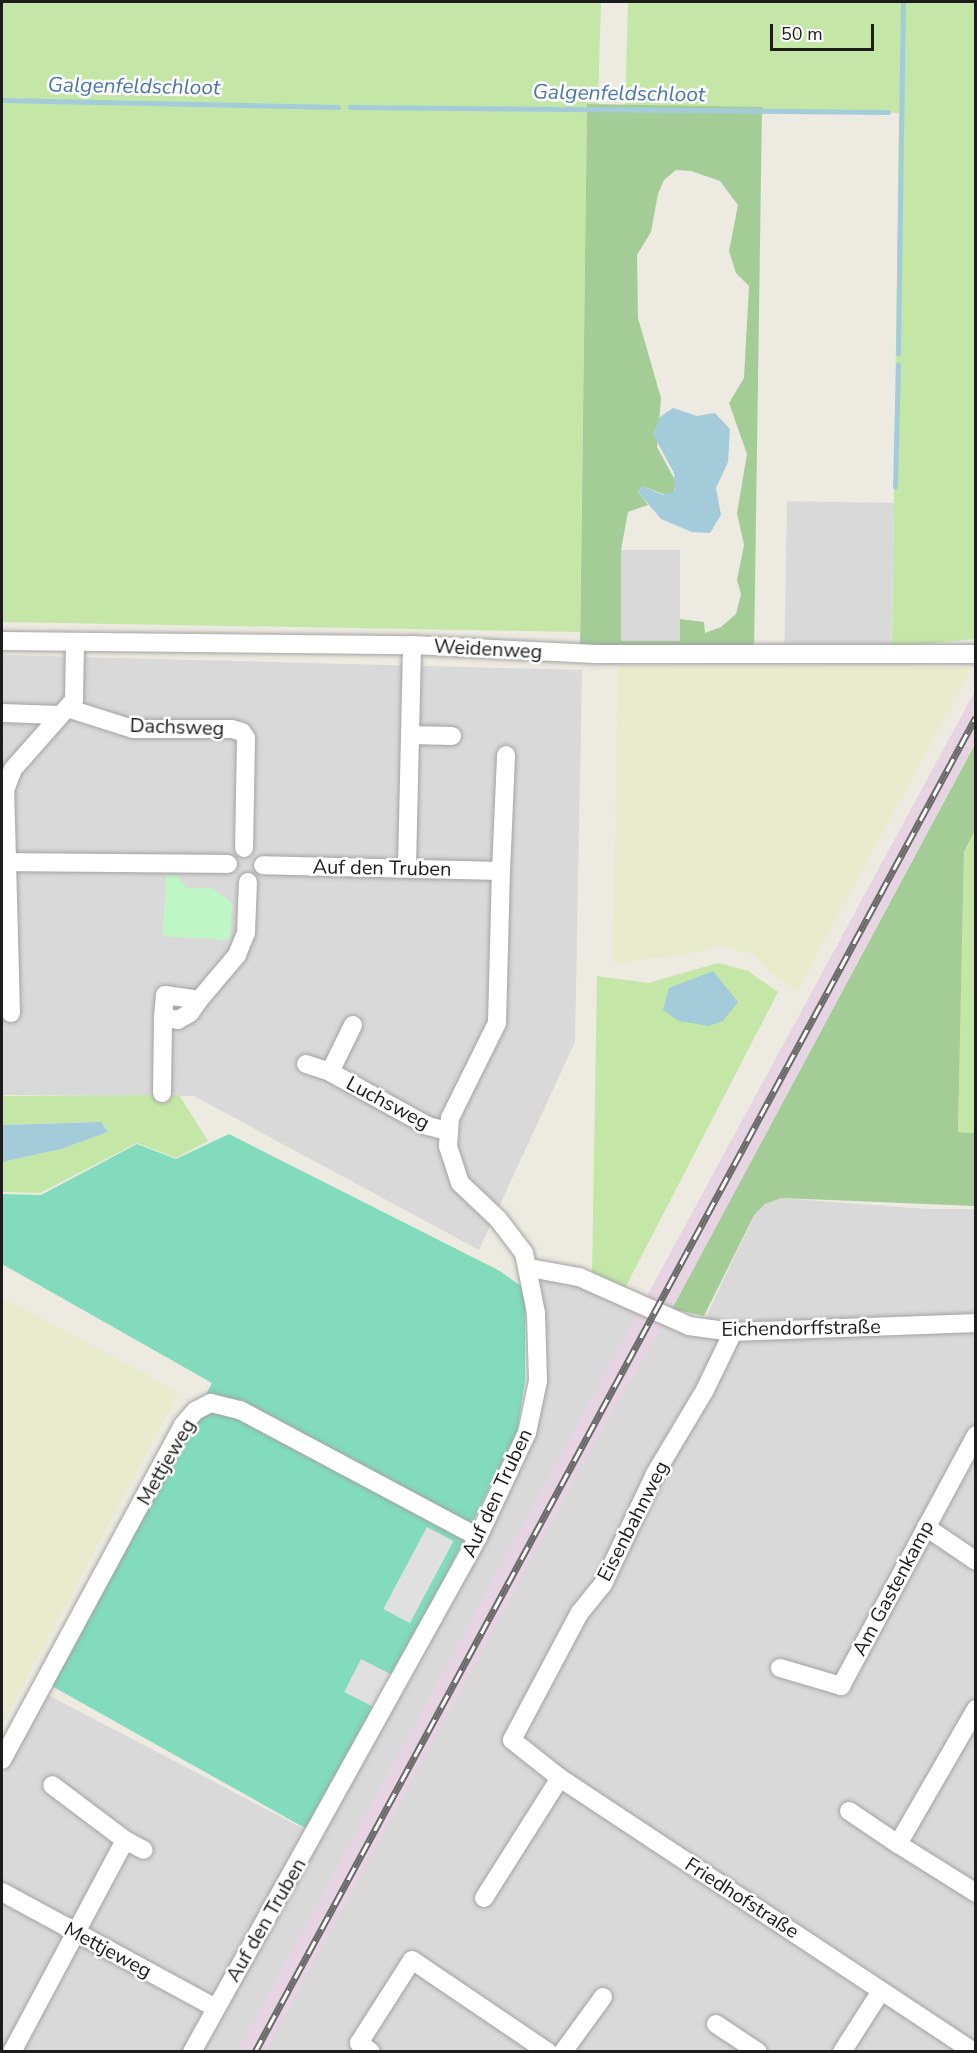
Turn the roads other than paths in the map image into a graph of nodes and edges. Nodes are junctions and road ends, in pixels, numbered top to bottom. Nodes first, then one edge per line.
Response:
1 (2, 641) edge
2 (75, 642) junction
3 (412, 645) junction
4 (975, 654) edge
5 (65, 712) junction
6 (2, 713) edge
7 (410, 735) junction
8 (452, 736) dead end
9 (506, 755) dead end
10 (244, 848) junction
11 (5, 862) edge
12 (228, 864) junction
13 (262, 865) junction
14 (407, 867) junction
15 (501, 871) junction
16 (248, 882) junction
17 (11, 1013) dead end
18 (353, 1025) dead end
19 (306, 1064) dead end
20 (330, 1072) junction
21 (162, 1093) dead end
22 (447, 1131) junction
23 (530, 1269) junction
24 (975, 1323) edge
25 (733, 1332) junction
26 (975, 1435) edge
27 (926, 1527) junction
28 (478, 1537) junction
29 (975, 1561) edge
30 (780, 1668) dead end
31 (975, 1709) edge
32 (512, 1740) joint
33 (2, 1760) edge
34 (560, 1778) junction
35 (51, 1785) dead end
36 (849, 1810) dead end
37 (125, 1840) junction
38 (898, 1844) junction
39 (144, 1850) dead end
40 (2, 1892) edge
41 (975, 1893) edge
42 (484, 1898) dead end
43 (77, 1934) junction
44 (881, 1991) junction
45 (603, 1997) dead end
46 (216, 2008) junction
47 (716, 2024) dead end
48 (365, 2047) edge
49 (12, 2052) edge
50 (192, 2052) edge
51 (548, 2052) edge
52 (563, 2052) edge
53 (758, 2052) edge
54 (842, 2052) edge
55 (974, 2052) edge

1 - 2 street, Weidenweg
2 - 3 street, Weidenweg
2 - 5 street
3 - 4 street, Weidenweg
3 - 7 street
5 - 6 street
5 - 10 street, Dachsweg
5 - 11 street
7 - 8 street
7 - 14 street
9 - 15 street
10 - 12 street
10 - 13 street
11 - 12 street
11 - 17 street
12 - 16 street
13 - 14 street, Auf den Truben
13 - 16 street
14 - 15 street, Auf den Truben
15 - 22 street
16 - 21 street
18 - 20 street, Luchsweg
19 - 20 street, Luchsweg
20 - 22 street, Luchsweg
22 - 23 street, Auf den Truben
23 - 25 street, Eichendorffstraße
23 - 28 street, Auf den Truben
24 - 25 street, Eichendorffstraße
25 - 32 street, Eisenbahnweg
26 - 27 street, Am Gastenkamp
27 - 29 street
27 - 30 street, Am Gastenkamp
28 - 33 street, Mettjeweg
28 - 46 street, Auf den Truben
31 - 38 street
32 - 34 street, Friedhofstraße
34 - 42 street
34 - 44 street, Friedhofstraße
35 - 37 street
36 - 38 street
37 - 39 street
37 - 43 street
38 - 41 street
40 - 43 street, Mettjeweg
43 - 46 street, Mettjeweg
43 - 49 street
44 - 54 street
44 - 55 street, Friedhofstraße
45 - 52 street
46 - 50 street, Auf den Truben
47 - 53 street
48 - 51 street

